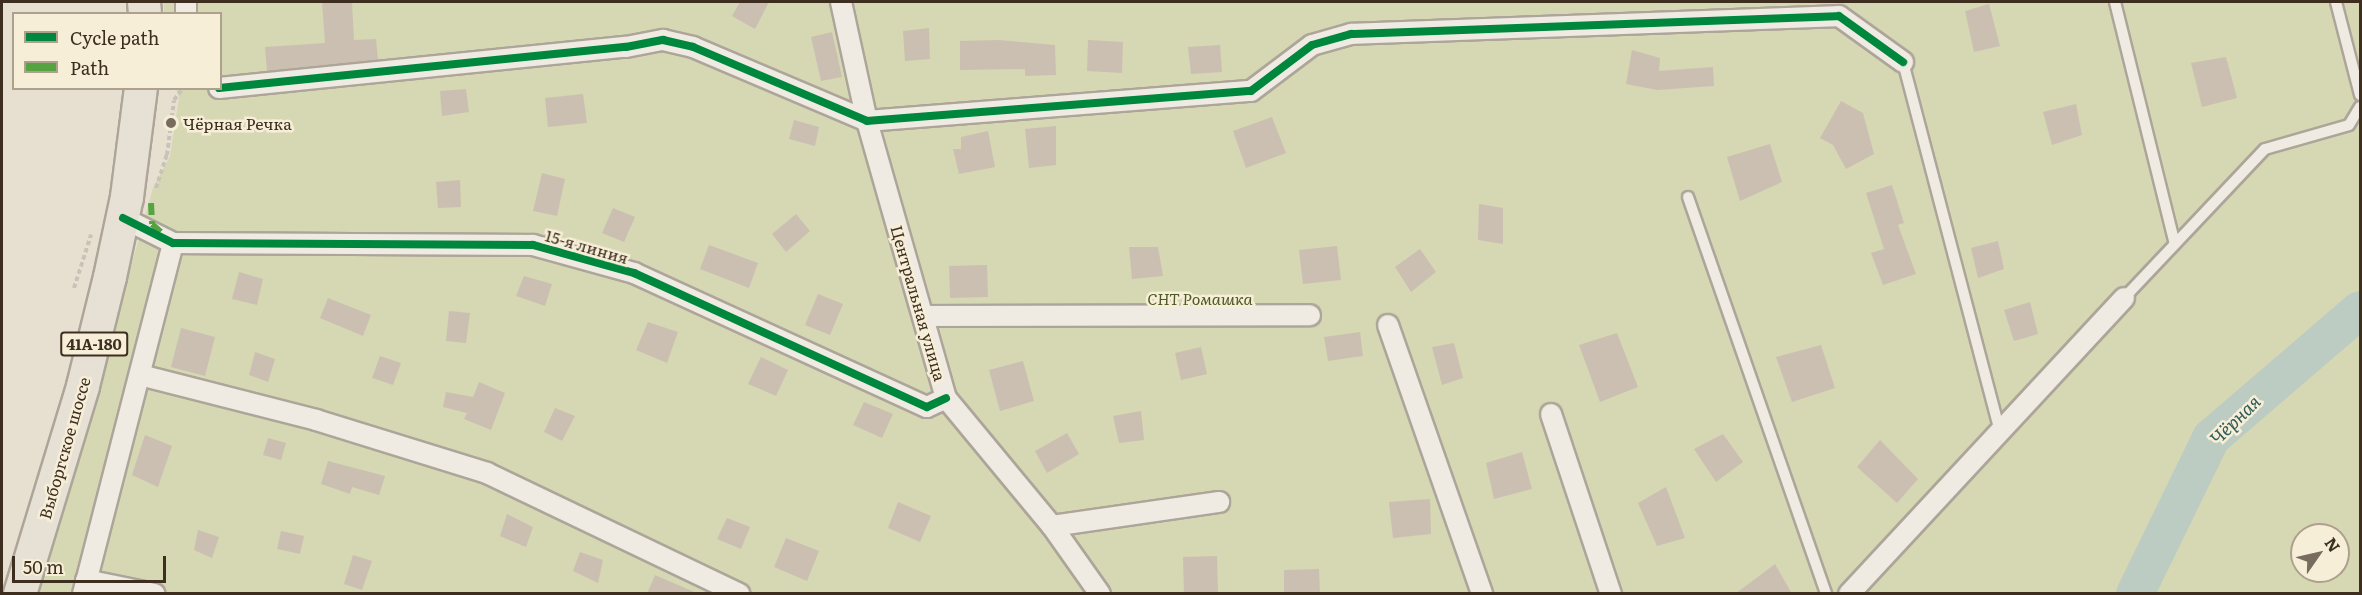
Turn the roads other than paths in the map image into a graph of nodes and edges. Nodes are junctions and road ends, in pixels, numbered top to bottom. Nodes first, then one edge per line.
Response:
1 (842, 2) edge
2 (2115, 2) edge
3 (2336, 2) edge
4 (1903, 62) joint
5 (222, 88) edge
6 (141, 90) edge
7 (2361, 95) edge
8 (2361, 107) edge
9 (867, 121) junction
10 (1688, 197) dead end
11 (123, 218) junction
12 (172, 243) junction
13 (2175, 244) junction
14 (2124, 298) joint
15 (1310, 315) dead end
16 (923, 316) junction
17 (1388, 325) dead end
18 (140, 375) junction
19 (945, 398) junction
20 (1551, 414) dead end
21 (2000, 431) junction
22 (1219, 502) dead end
23 (1052, 526) junction
24 (85, 586) edge
25 (20, 594) edge
26 (155, 594) edge
27 (740, 594) edge
28 (1100, 594) edge
29 (1482, 594) edge
30 (1611, 594) edge
31 (1826, 594) edge
32 (1849, 594) edge

1 - 9 street, Центральная улица
2 - 13 lane
3 - 7 lane
4 - 9 street
4 - 21 lane
5 - 9 street
6 - 11 main road, Выборгское шоссе / 41А-180
8 - 13 lane
9 - 16 street, Центральная улица
10 - 31 lane
11 - 12 street, 15-я линия
11 - 25 main road, Выборгское шоссе / 41А-180
12 - 18 street
12 - 19 street, 15-я линия
13 - 14 lane
14 - 21 street
15 - 16 street
16 - 19 street, Центральная улица
17 - 29 street
18 - 24 street
18 - 27 street
19 - 23 street, Центральная улица
20 - 30 street
21 - 32 street
22 - 23 street
23 - 28 street, Центральная улица
24 - 26 street

